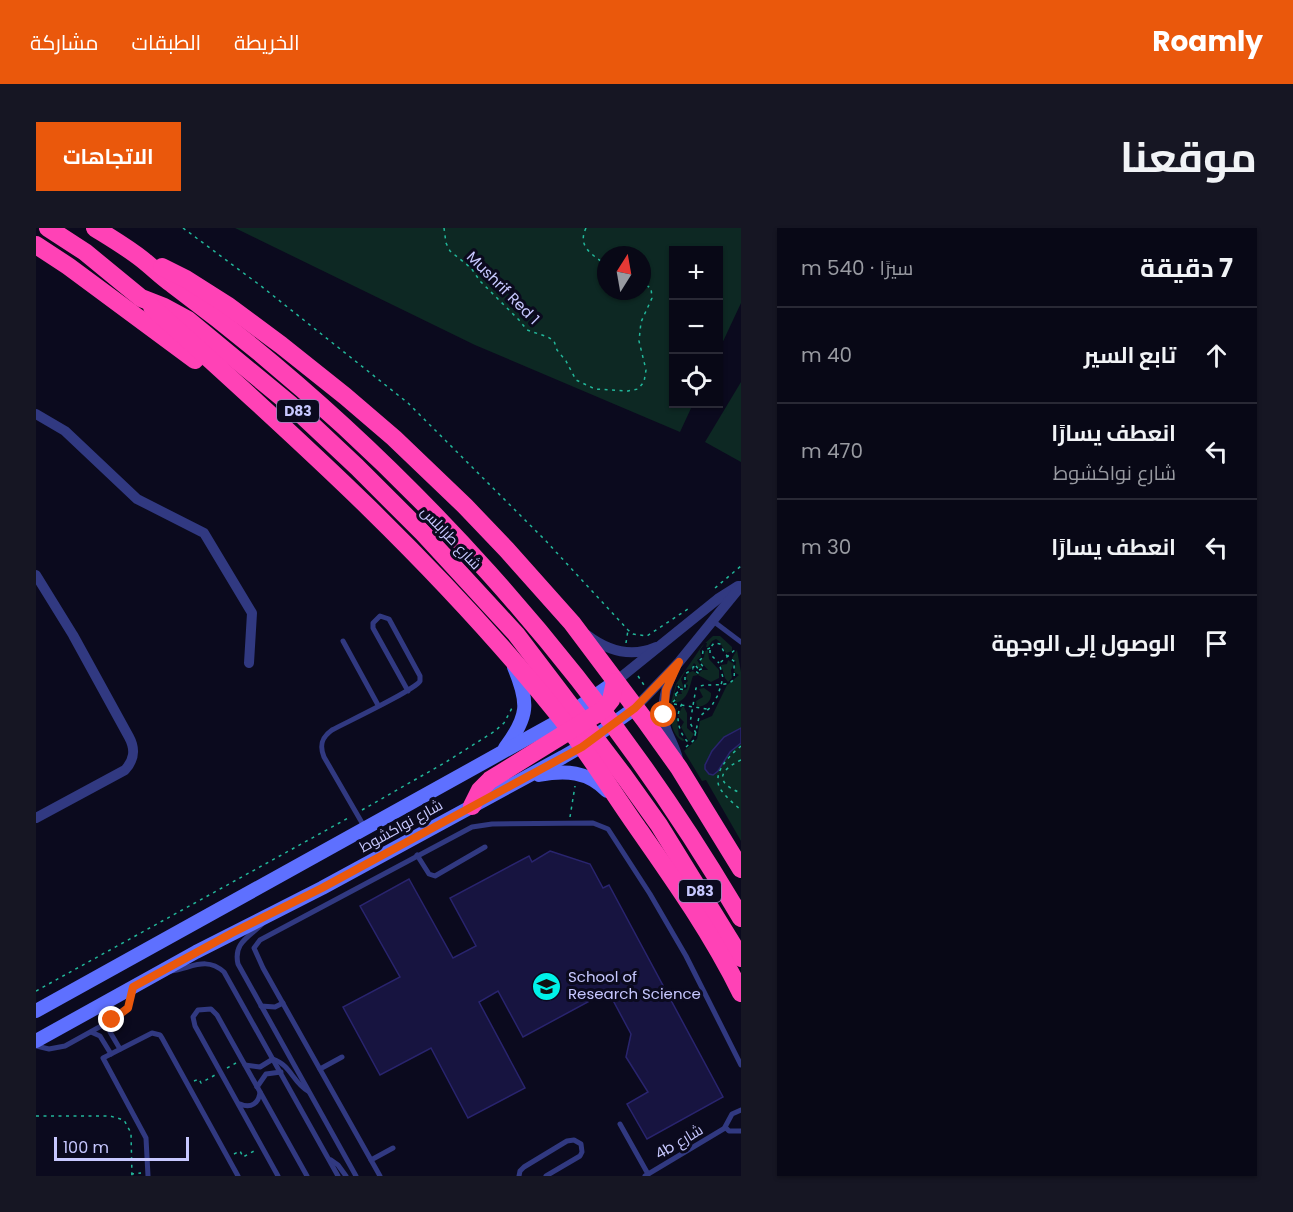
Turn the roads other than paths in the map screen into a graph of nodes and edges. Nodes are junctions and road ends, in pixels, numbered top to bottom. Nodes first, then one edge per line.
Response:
1 (48, 228) edge
2 (95, 228) edge
3 (36, 245) edge
4 (144, 261) junction
5 (141, 298) junction
6 (235, 382) junction
7 (36, 414) edge
8 (36, 575) edge
9 (741, 586) edge
10 (713, 621) junction
11 (572, 623) junction
12 (343, 641) dead end
13 (741, 643) edge
14 (664, 644) junction
15 (511, 658) junction
16 (679, 662) junction
17 (249, 663) dead end
18 (615, 682) junction
19 (408, 691) junction
20 (378, 705) junction
21 (635, 708) junction
22 (566, 725) junction
23 (582, 747) junction
24 (502, 752) junction
25 (679, 768) junction
26 (523, 779) junction
27 (472, 806) junction
28 (626, 812) junction
29 (36, 818) edge
30 (365, 828) junction
31 (485, 847) dead end
32 (417, 855) junction
33 (741, 869) edge
34 (269, 915) junction
35 (741, 918) edge
36 (741, 958) edge
37 (161, 972) junction
38 (133, 987) junction
39 (741, 993) edge
40 (283, 1003) junction
41 (261, 1006) junction
42 (274, 1007) junction
43 (36, 1011) edge
44 (112, 1020) junction
45 (269, 1021) junction
46 (91, 1032) junction
47 (36, 1041) edge
48 (36, 1046) edge
49 (120, 1049) junction
50 (111, 1054) junction
51 (342, 1057) dead end
52 (273, 1059) junction
53 (245, 1065) junction
54 (741, 1065) edge
55 (320, 1069) junction
56 (280, 1072) junction
57 (259, 1089) junction
58 (308, 1091) junction
59 (238, 1104) junction
60 (741, 1110) edge
61 (620, 1124) dead end
62 (725, 1128) junction
63 (741, 1131) edge
64 (393, 1148) dead end
65 (329, 1159) junction
66 (371, 1160) junction
67 (647, 1175) edge
68 (148, 1176) edge
69 (238, 1176) edge
70 (278, 1176) edge
71 (307, 1176) edge
72 (338, 1176) edge
73 (346, 1176) edge
74 (356, 1176) edge
75 (380, 1176) edge
76 (519, 1176) edge
77 (546, 1176) edge

1 - 5 highway, شارع طرابلس / D83
2 - 4 highway, شارع طرابلس / D83
3 - 6 highway
4 - 11 highway
4 - 35 highway, شارع طرابلس / D83
5 - 6 highway
5 - 36 highway, شارع طرابلس / D83
6 - 15 highway
7 - 17 street
8 - 29 street
9 - 10 street, شارع نواكشوط
9 - 14 street, شارع نواكشوط
10 - 13 lane
10 - 16 street, شارع نواكشوط
11 - 14 street
11 - 18 highway
12 - 20 lane
14 - 18 street, شارع نواكشوط
15 - 22 highway
15 - 24 street
16 - 21 street, شارع نواكشوط
16 - 25 street
18 - 21 highway
18 - 22 highway
19 - 19 lane
19 - 20 lane
20 - 30 lane
21 - 23 street, شارع نواكشوط
21 - 25 highway
22 - 23 highway
22 - 24 street, شارع نواكشوط
22 - 27 highway
23 - 26 street, شارع نواكشوط
23 - 28 highway
24 - 30 street, شارع نواكشوط
25 - 33 highway
26 - 27 street, شارع نواكشوط
26 - 28 street
27 - 34 street, شارع نواكشوط
28 - 39 highway
30 - 43 street, شارع نواكشوط
31 - 32 lane
32 - 40 lane
32 - 54 lane
34 - 37 street, شارع نواكشوط
34 - 41 lane
37 - 38 street, شارع نواكشوط
37 - 52 lane
38 - 44 lane
38 - 47 street, شارع نواكشوط
40 - 42 lane
40 - 55 lane
41 - 42 lane
41 - 45 lane
42 - 45 lane
44 - 46 lane
44 - 49 lane
45 - 58 lane
46 - 48 lane
46 - 50 lane
49 - 50 lane
49 - 69 lane
50 - 68 lane
51 - 55 lane
52 - 53 lane
52 - 56 lane
52 - 58 lane
53 - 57 lane
53 - 59 lane
55 - 66 lane
56 - 57 lane
56 - 65 lane
57 - 59 lane
57 - 71 lane
58 - 74 lane
59 - 70 lane
60 - 62 lane, 4b شارع
61 - 67 lane
62 - 63 lane
62 - 67 lane, 4b شارع
64 - 66 lane
65 - 72 lane
65 - 73 lane
66 - 75 lane
76 - 77 lane

